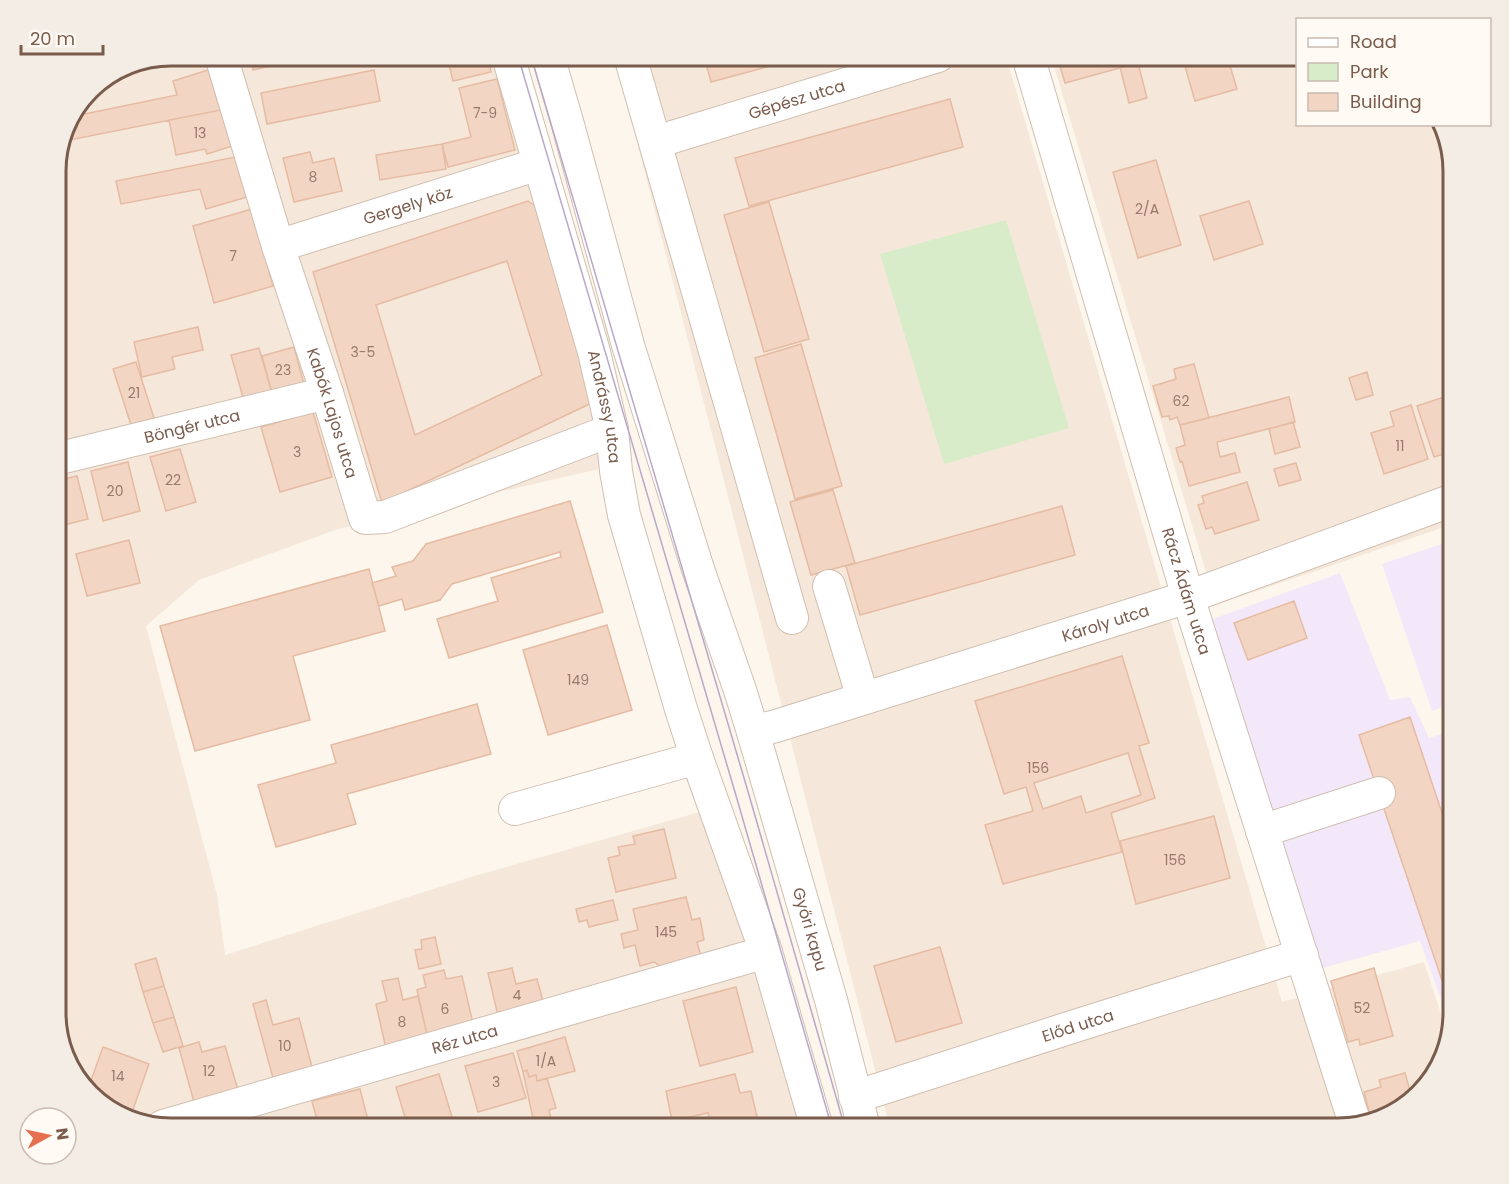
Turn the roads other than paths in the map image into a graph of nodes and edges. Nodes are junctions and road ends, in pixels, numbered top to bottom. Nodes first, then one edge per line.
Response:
1 (224, 66) edge
2 (511, 66) edge
3 (551, 66) edge
4 (633, 66) edge
5 (905, 66) edge
6 (1031, 66) edge
7 (656, 142) junction
8 (539, 164) junction
9 (278, 246) junction
10 (327, 393) junction
11 (612, 430) junction
12 (66, 457) edge
13 (1443, 504) edge
14 (829, 586) dead end
15 (1188, 597) junction
16 (792, 618) dead end
17 (863, 698) junction
18 (753, 732) junction
19 (697, 758) junction
20 (1378, 793) dead end
21 (515, 809) dead end
22 (1262, 831) junction
23 (766, 952) junction
24 (1302, 955) junction
25 (855, 1097) junction
26 (1353, 1117) edge
27 (191, 1118) edge
28 (814, 1118) edge
29 (861, 1118) edge

1 - 9 street, Kabók Lajos utca
2 - 8 street, Andrássy utca
3 - 18 street
4 - 7 street
5 - 7 street, Gépész utca
6 - 15 street, Rácz Ádám utca
7 - 16 street
8 - 9 street, Gergely köz
8 - 11 street, Andrássy utca
9 - 10 street, Kabók Lajos utca
10 - 11 street, Kabók Lajos utca
10 - 12 street, Böngér utca
11 - 19 street, Andrássy utca
13 - 15 street, Károly utca
14 - 17 street
15 - 17 street, Károly utca
15 - 22 street, Rácz Ádám utca
17 - 18 street, Károly utca
18 - 25 street, Győri kapu
19 - 21 street
19 - 23 street
20 - 22 street
22 - 24 street, Rácz Ádám utca
23 - 27 street, Réz utca
23 - 28 street
24 - 25 street, Előd utca
24 - 26 street, Rácz Ádám utca
25 - 29 street, Győri kapu

